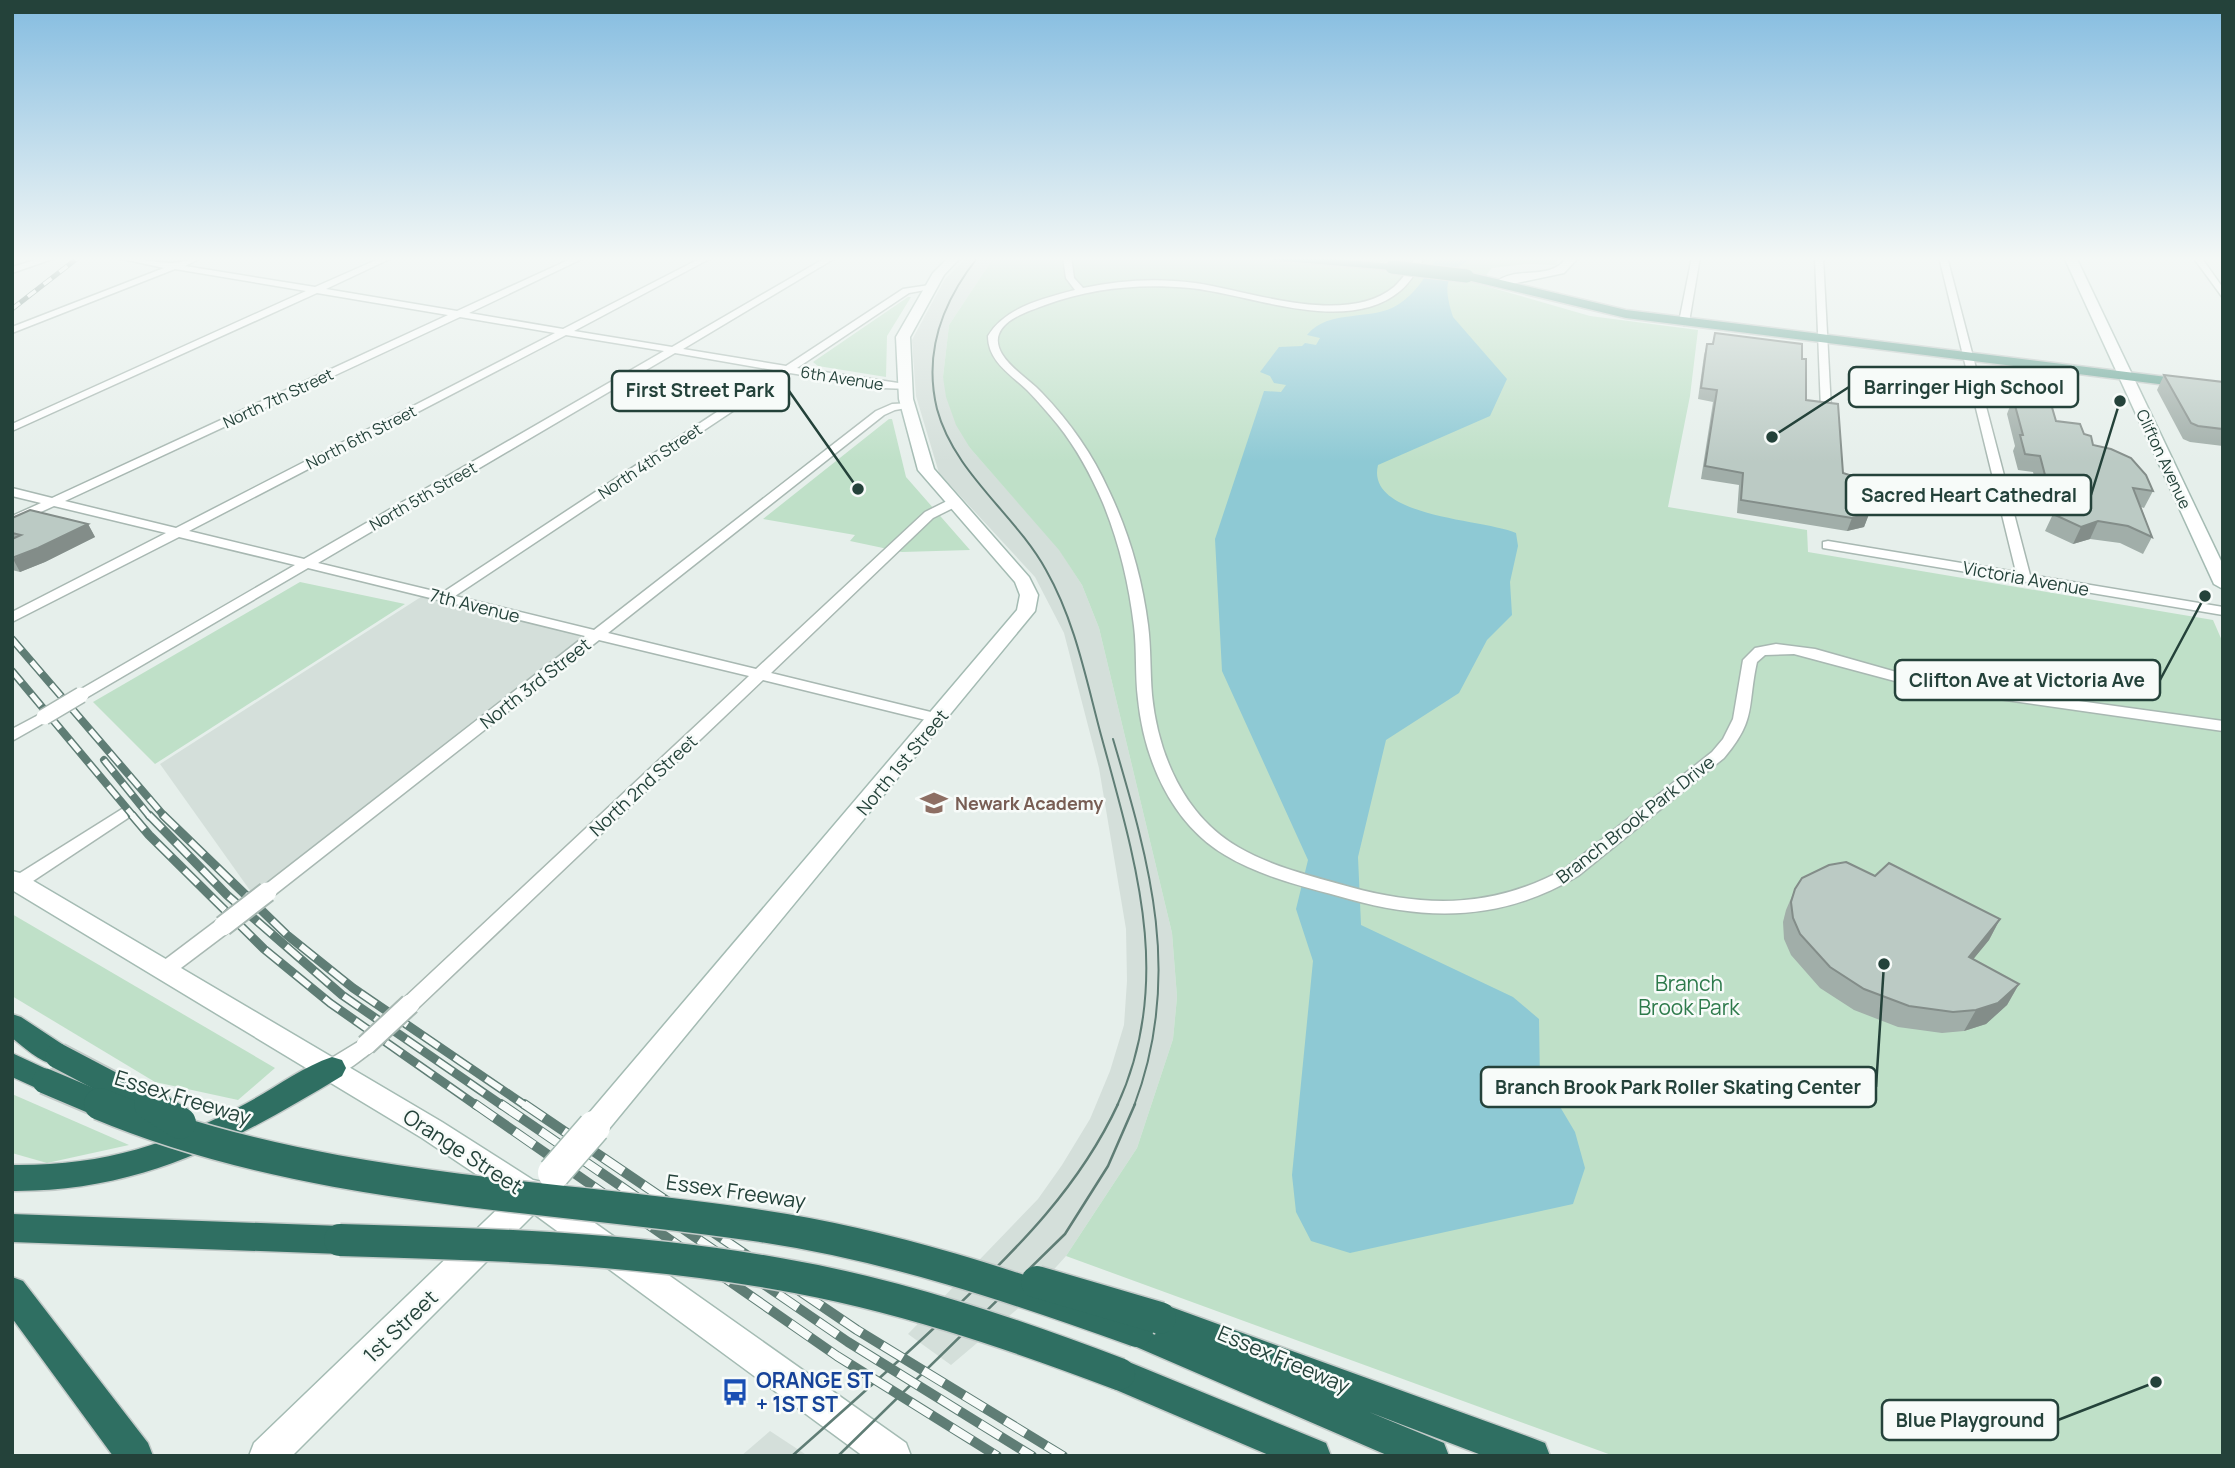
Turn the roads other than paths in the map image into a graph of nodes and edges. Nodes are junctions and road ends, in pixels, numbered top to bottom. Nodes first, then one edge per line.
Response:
1 (236, 326) edge
2 (434, 326) edge
3 (526, 326) edge
4 (577, 326) edge
5 (715, 326) edge
6 (854, 326) edge
7 (910, 326) edge
8 (1001, 326) edge
9 (1729, 326) edge
10 (1821, 326) edge
11 (1960, 326) edge
12 (2102, 326) edge
13 (564, 332) junction
14 (1821, 337) junction
15 (673, 350) junction
16 (1968, 356) junction
17 (788, 369) junction
18 (2126, 376) junction
19 (2223, 388) edge
20 (906, 396) junction
21 (1826, 409) edge
22 (12, 428) edge
23 (12, 492) edge
24 (54, 502) junction
25 (953, 503) junction
26 (12, 521) edge
27 (178, 532) junction
28 (1828, 545) dead end
29 (307, 564) junction
30 (2024, 578) junction
31 (2223, 584) edge
32 (445, 597) junction
33 (2223, 611) edge
34 (14, 617) edge
35 (597, 635) junction
36 (760, 674) junction
37 (938, 718) junction
38 (2223, 726) edge
39 (12, 736) edge
40 (122, 814) dead end
41 (15, 881) edge
42 (166, 970) junction
43 (12, 1024) edge
44 (12, 1065) edge
45 (332, 1069) junction
46 (212, 1142) junction
47 (12, 1178) edge
48 (543, 1184) junction
49 (12, 1228) edge
50 (67, 1232) junction
51 (12, 1245) edge
52 (12, 1292) edge
53 (1148, 1324) junction
54 (135, 1456) edge
55 (267, 1456) edge
56 (893, 1456) edge
57 (1313, 1456) edge
58 (1431, 1456) edge
59 (1532, 1456) edge

1 - 22 street
2 - 24 street, North 7th Street
3 - 13 street, 6th Avenue
4 - 13 street, North 6th Street
5 - 15 street, North 5th Street
6 - 17 street, North 4th Street
7 - 20 main road, North 1st Street
8 - 38 street, Branch Brook Park Drive
9 - 14 main road
10 - 14 street
11 - 16 street
12 - 18 main road, Clifton Avenue
13 - 15 street, 6th Avenue
13 - 27 street, North 6th Street
14 - 16 main road
14 - 21 street
15 - 17 street, 6th Avenue
15 - 29 street, North 5th Street
16 - 18 main road
16 - 30 street
17 - 20 street, 6th Avenue
17 - 32 street, North 4th Street
18 - 19 main road
18 - 31 main road, Clifton Avenue
20 - 25 main road, North 1st Street
20 - 35 street, North 3rd Street
23 - 24 street, 7th Avenue
24 - 26 street, North 7th Street
24 - 27 street, 7th Avenue
25 - 36 street, North 2nd Street
25 - 37 main road, North 1st Street
27 - 29 street, 7th Avenue
27 - 34 street, North 6th Street
28 - 30 street, Victoria Avenue
29 - 32 street, 7th Avenue
29 - 39 street, North 5th Street, bridge
30 - 33 street, Victoria Avenue
32 - 35 street, 7th Avenue
35 - 36 street, 7th Avenue
35 - 42 street, North 3rd Street, bridge
36 - 37 street, 7th Avenue
36 - 45 street, North 2nd Street, bridge
37 - 48 main road, North 1st Street, bridge
40 - 41 street
41 - 42 main road, Orange Street
42 - 45 main road, Orange Street
43 - 46 highway, bridge
44 - 46 highway, Essex Freeway, bridge
45 - 47 highway
45 - 48 main road, Orange Street
46 - 53 highway, Essex Freeway, bridge
48 - 55 main road, 1st Street
48 - 56 main road, Orange Street
49 - 50 highway
50 - 51 highway
50 - 57 highway, bridge
52 - 54 highway
53 - 58 highway, Essex Freeway
53 - 59 highway

